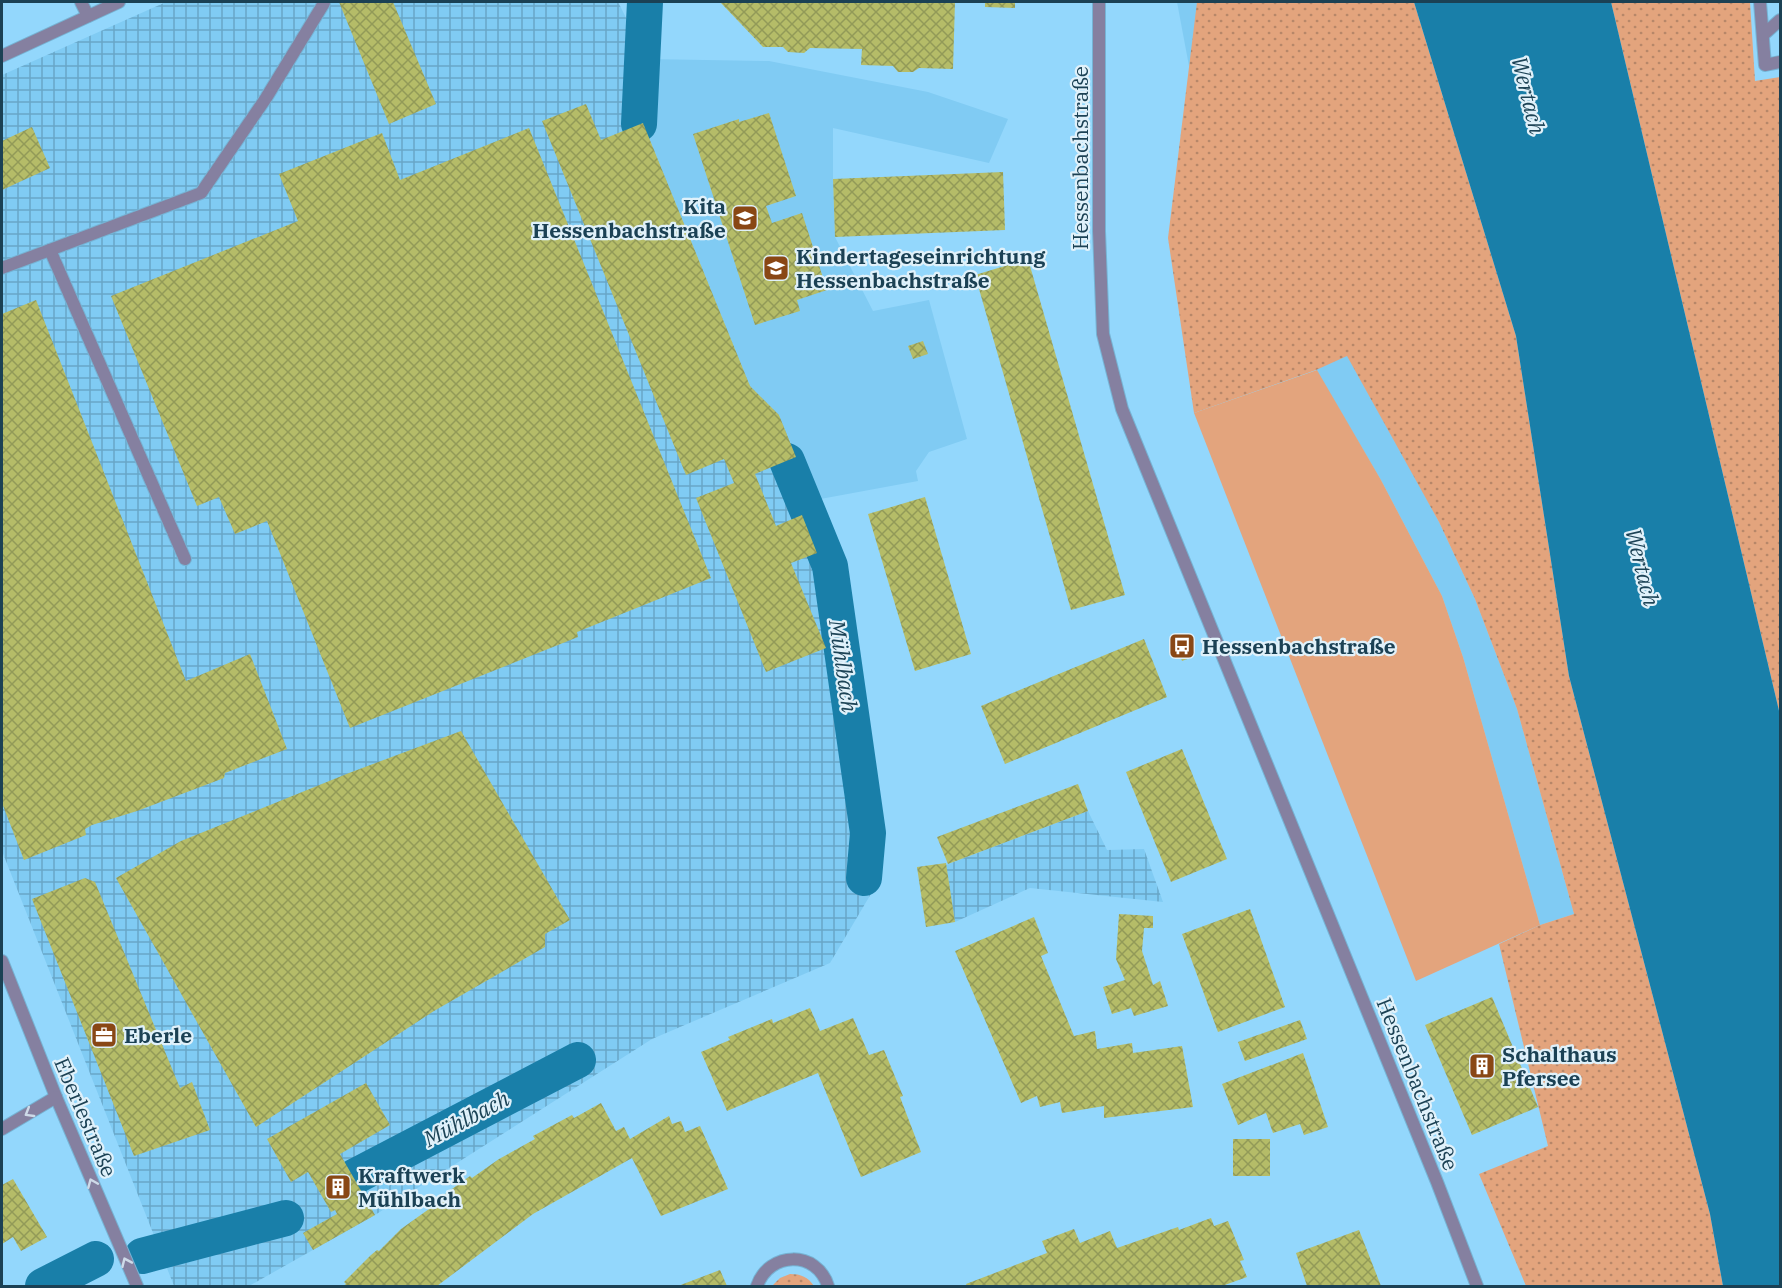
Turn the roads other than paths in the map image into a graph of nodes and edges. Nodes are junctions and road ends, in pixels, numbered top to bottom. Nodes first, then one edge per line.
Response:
1 (81, 2) edge
2 (119, 2) edge
3 (324, 2) edge
4 (1099, 2) edge
5 (1760, 2) edge
6 (88, 16) junction
7 (1780, 20) edge
8 (1763, 36) junction
9 (2, 56) edge
10 (1780, 62) edge
11 (50, 250) junction
12 (2, 268) edge
13 (185, 559) dead end
14 (2, 961) edge
15 (56, 1097) junction
16 (2, 1129) edge
17 (137, 1287) edge
18 (758, 1287) edge
19 (828, 1287) edge
20 (1478, 1287) edge

1 - 6 street
2 - 6 street
3 - 11 street
4 - 20 street, Hessenbachstraße
5 - 8 street
6 - 9 street
7 - 8 street
8 - 10 street
11 - 12 street
11 - 13 street
14 - 15 street, Eberlestraße
15 -> 16 street
17 -> 15 street, Eberlestraße
18 - 19 street

